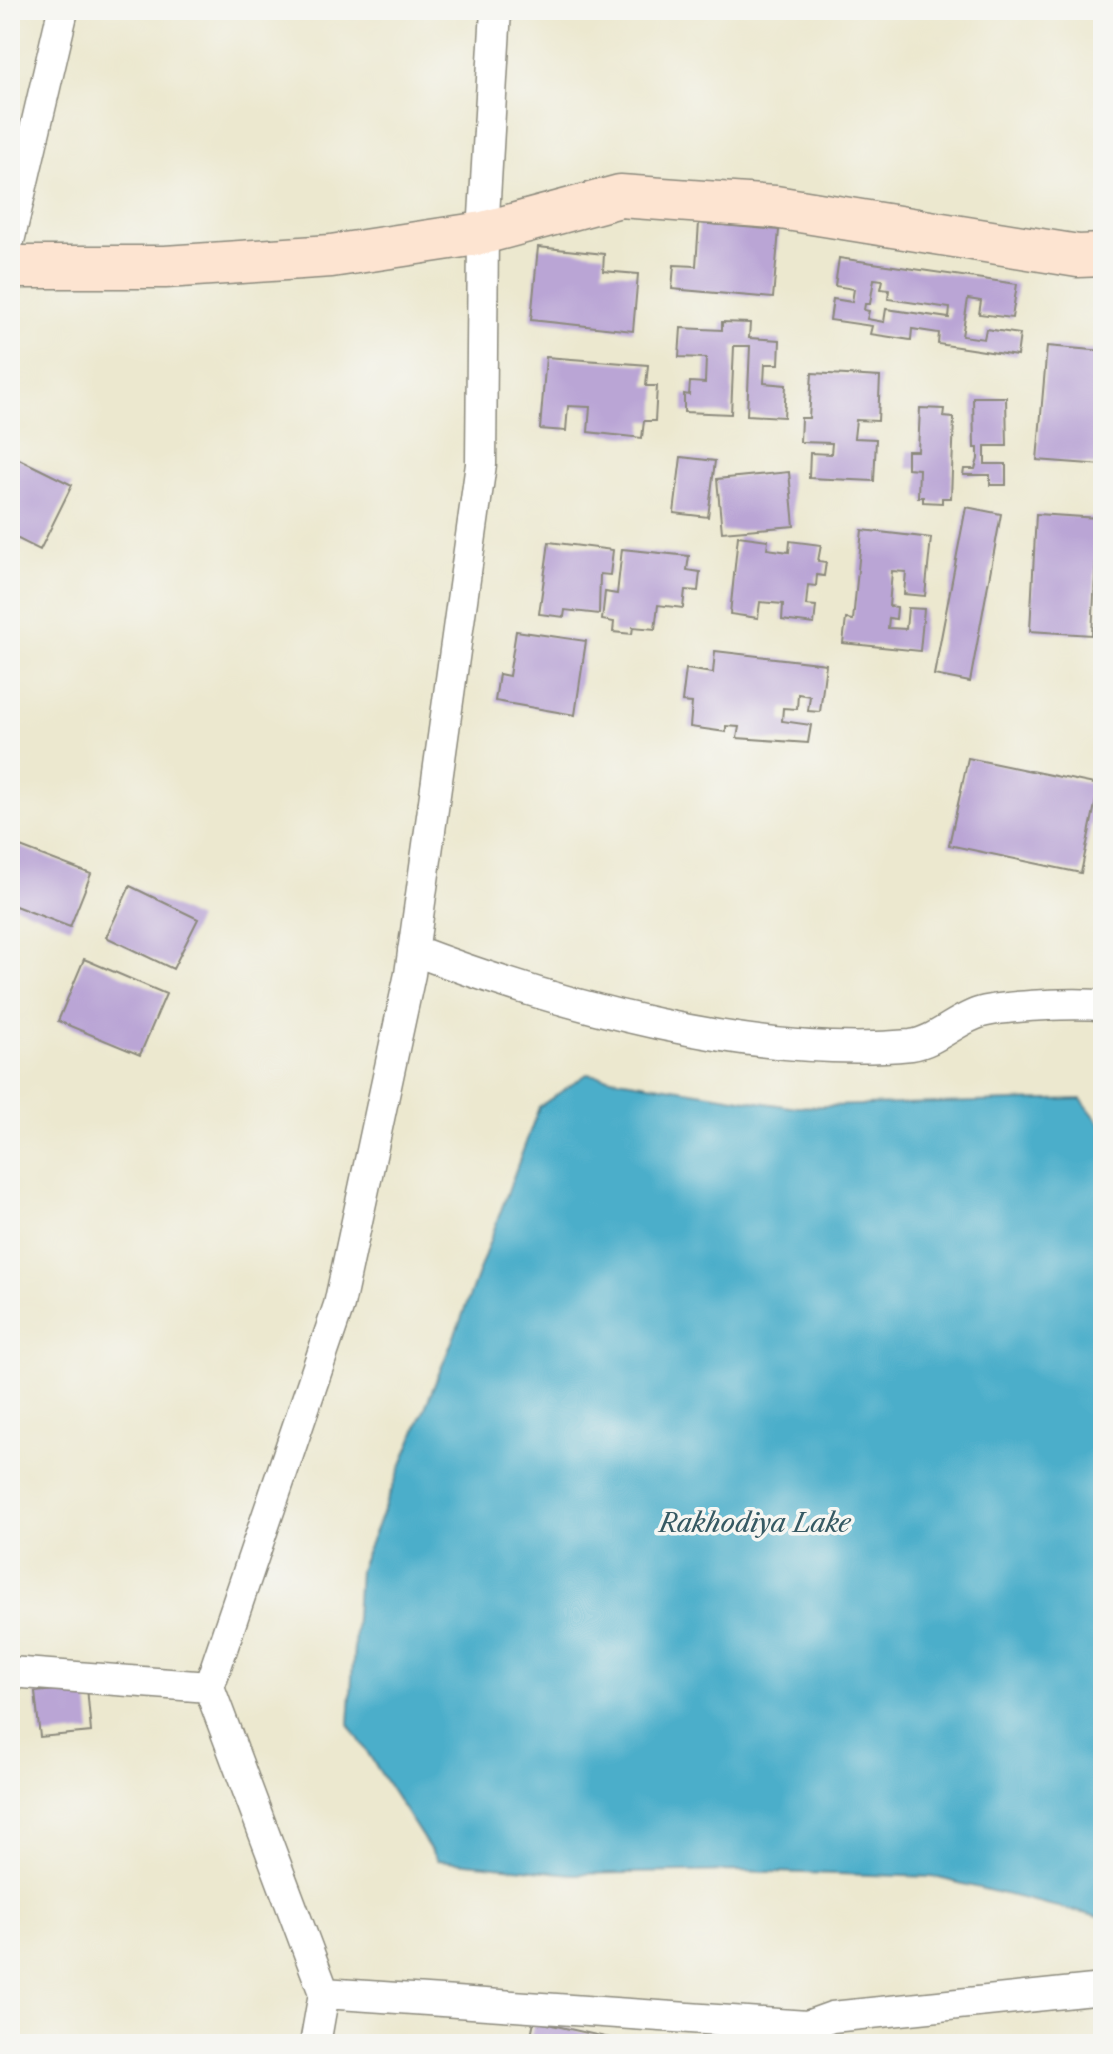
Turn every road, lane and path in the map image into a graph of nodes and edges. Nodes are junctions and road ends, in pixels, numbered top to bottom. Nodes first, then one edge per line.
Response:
1 (63, 10) edge
2 (496, 10) edge
3 (483, 233) junction
4 (10, 237) edge
5 (1103, 255) edge
6 (10, 267) edge
7 (413, 950) junction
8 (1103, 1006) edge
9 (10, 1672) edge
10 (209, 1687) junction
11 (1103, 1989) edge
12 (324, 1993) junction
13 (810, 2035) edge
14 (315, 2044) edge

1 - 4 street
2 - 3 street
3 - 5 street
3 - 6 street
3 - 7 street
7 - 8 street
7 - 10 street
9 - 10 street
10 - 12 street
11 - 13 street
12 - 13 street
12 - 14 street

